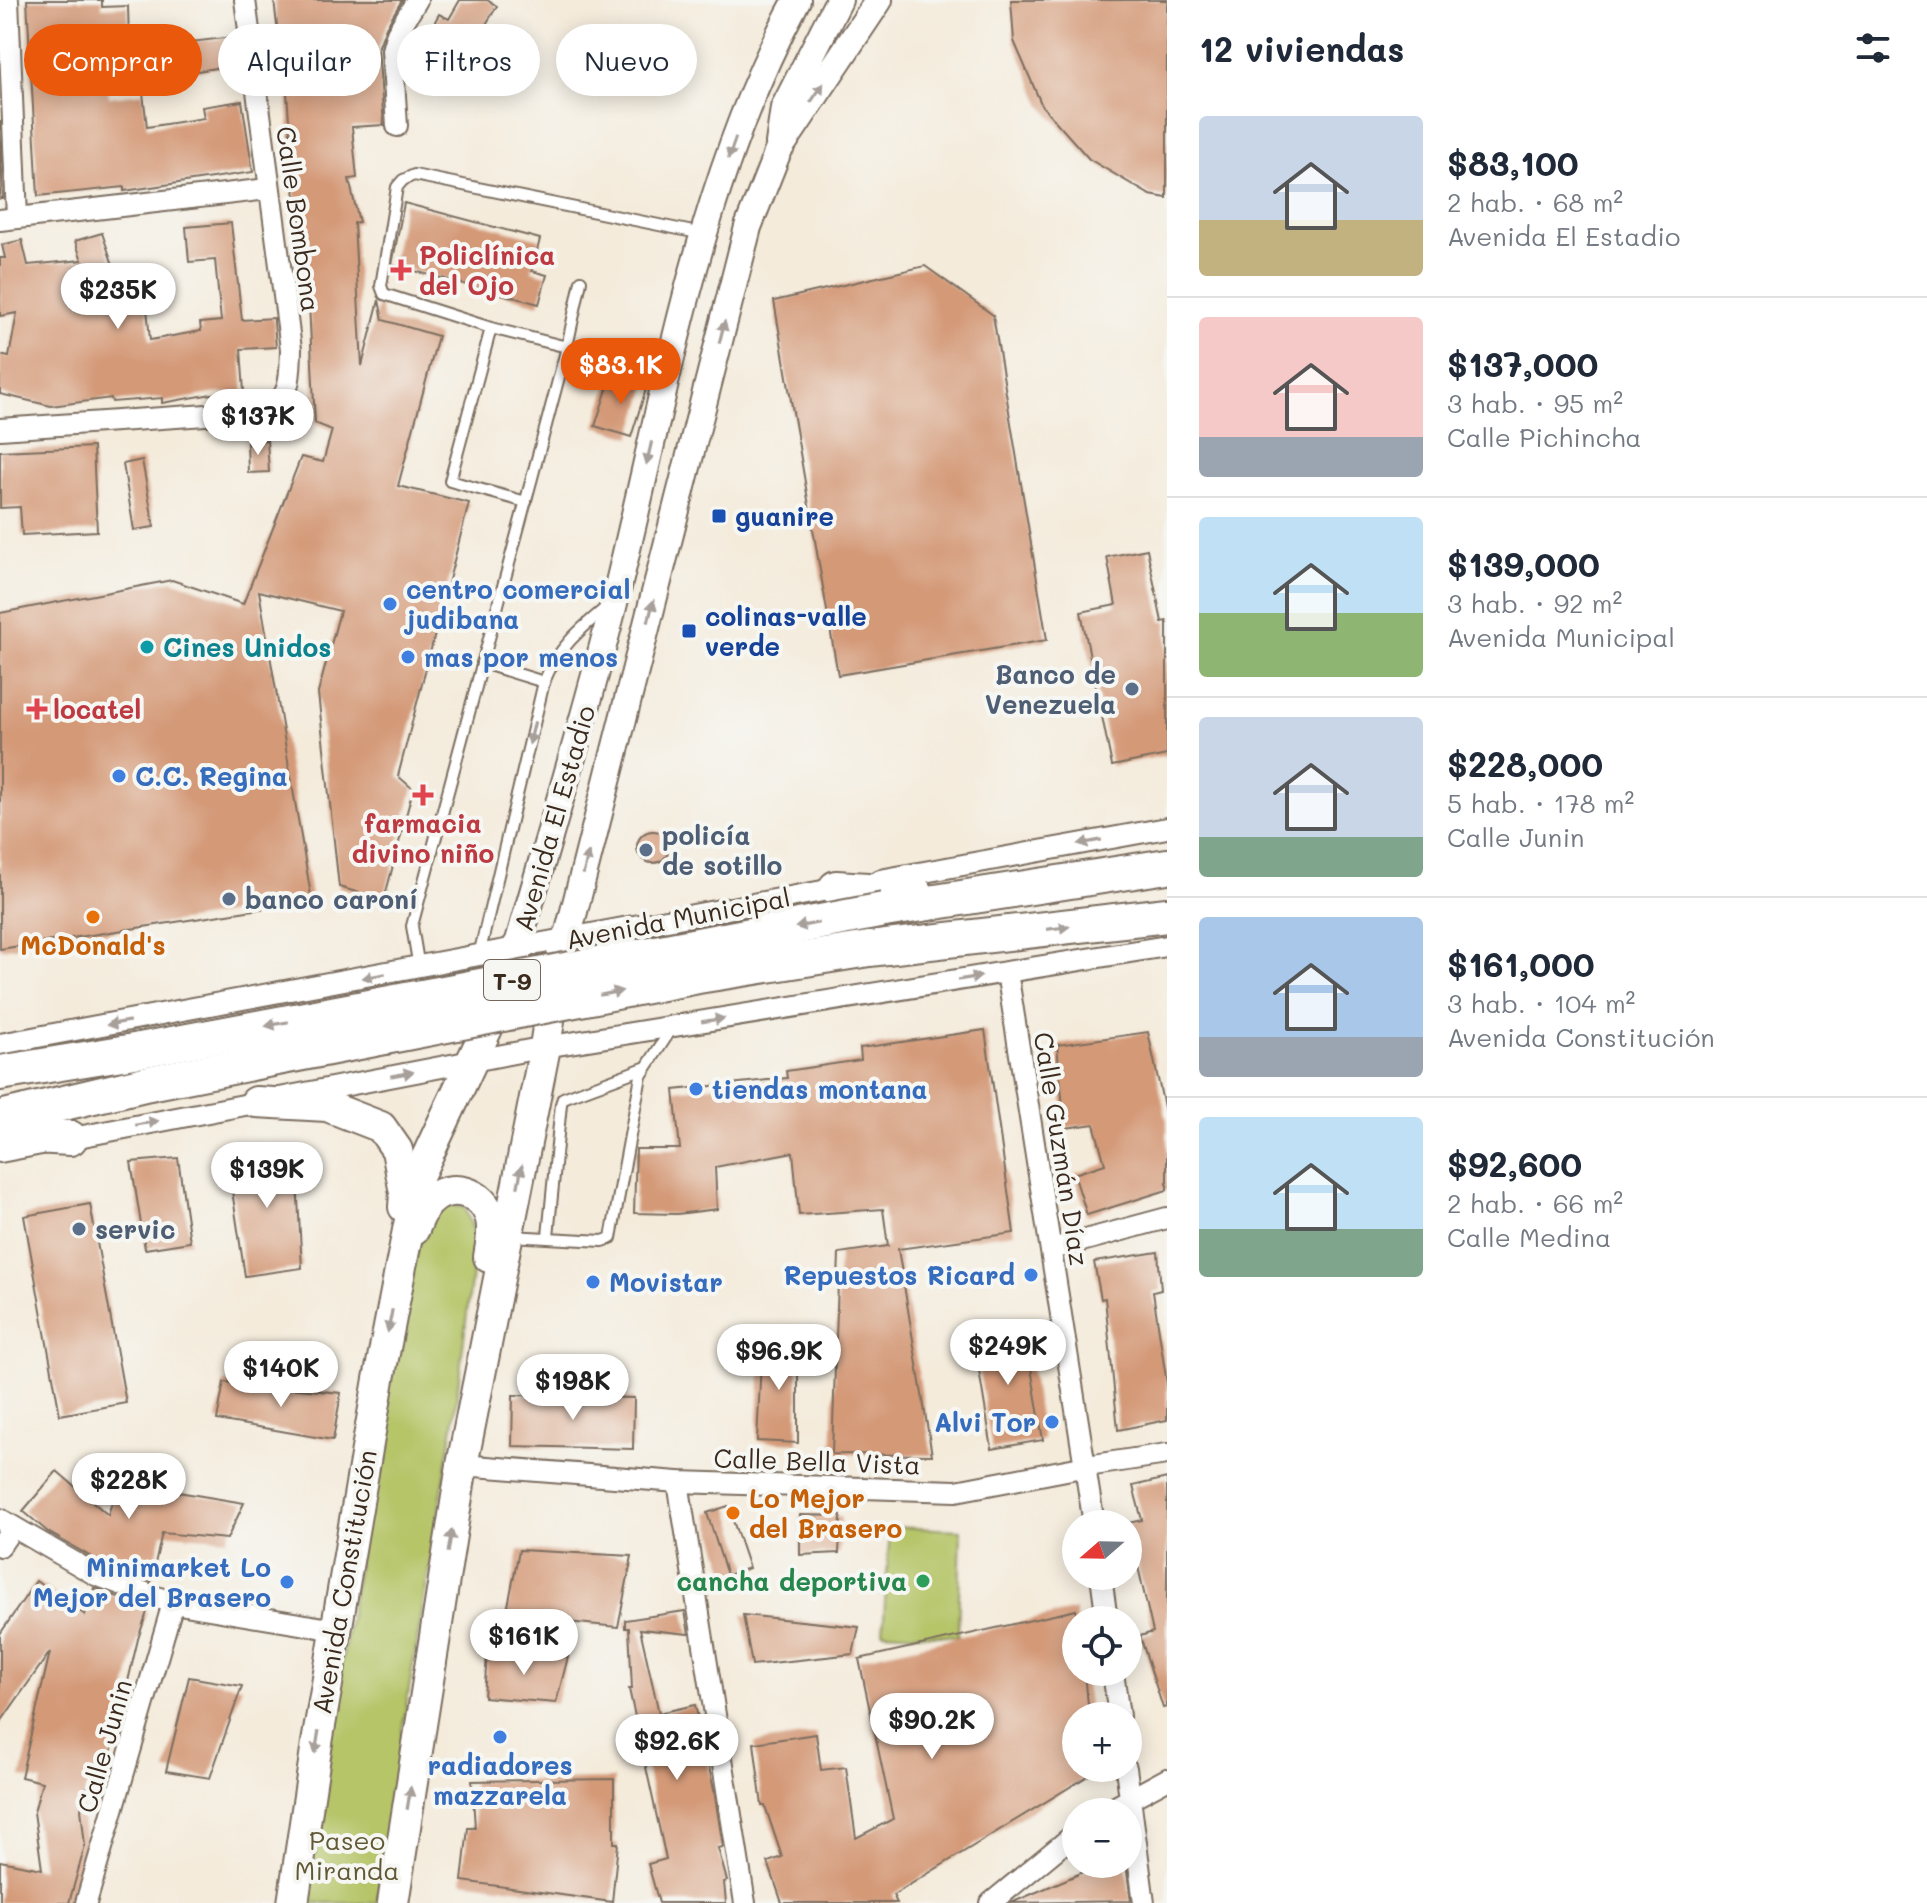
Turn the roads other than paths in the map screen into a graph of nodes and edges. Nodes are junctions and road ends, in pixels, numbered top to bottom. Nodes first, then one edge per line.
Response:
1 (8, 0) edge
2 (245, 0) edge
3 (417, 0) edge
4 (797, 0) edge
5 (839, 0) edge
6 (879, 0) edge
7 (397, 126) dead end
8 (778, 151) junction
9 (268, 189) junction
10 (9, 219) edge
11 (705, 235) junction
12 (581, 281) dead end
13 (491, 328) junction
14 (567, 347) junction
15 (0, 429) edge
16 (526, 502) junction
17 (615, 601) junction
18 (482, 663) junction
19 (544, 682) junction
20 (1167, 828) edge
21 (1167, 866) edge
22 (836, 888) junction
23 (975, 897) junction
24 (1167, 915) edge
25 (567, 939) junction
26 (1167, 946) edge
27 (517, 948) junction
28 (479, 956) junction
29 (419, 968) junction
30 (1007, 972) junction
31 (674, 1027) junction
32 (0, 1044) edge
33 (545, 1047) junction
34 (471, 1061) junction
35 (644, 1068) junction
36 (0, 1073) edge
37 (256, 1102) junction
38 (0, 1118) edge
39 (0, 1134) edge
40 (70, 1138) junction
41 (0, 1152) edge
42 (1167, 1218) edge
43 (508, 1236) junction
44 (548, 1236) junction
45 (1052, 1249) junction
46 (400, 1271) junction
47 (1167, 1454) edge
48 (462, 1465) junction
49 (1087, 1466) junction
50 (678, 1482) junction
51 (1092, 1510) edge
52 (6, 1523) edge
53 (0, 1546) edge
54 (173, 1603) junction
55 (336, 1630) junction
56 (1167, 1779) edge
57 (1132, 1798) edge
58 (1062, 1845) edge
59 (1141, 1878) edge
60 (86, 1903) edge
61 (293, 1903) edge
62 (393, 1903) edge
63 (745, 1903) edge
64 (991, 1903) edge
65 (1144, 1903) edge

1 - 10 street
2 - 9 street, Calle Bombona
3 - 7 street
4 -> 11 street, Avenida El Estadio
5 - 8 street, Avenida El Estadio
8 -> 6 street, Avenida El Estadio
25 -> 8 street, Avenida El Estadio
9 - 10 street
9 - 15 street, Calle Bombona
11 - 13 lane
11 -> 17 street, Avenida El Estadio
12 - 14 lane
13 - 14 lane
13 - 16 lane
14 - 16 lane
16 - 18 lane
17 - 19 lane
17 - 27 street, Avenida El Estadio
18 - 19 lane
18 - 29 lane
19 -> 28 lane
20 -> 22 street, Avenida Municipal / T-9
21 - 23 highway, Avenida Municipal / T-9
22 - 23 highway
22 - 25 street, Avenida Municipal / T-9
23 -> 36 highway, Avenida Municipal / T-9, bridge
38 -> 24 highway, T-9, bridge
25 - 27 street, Avenida Municipal / T-9
25 - 33 main road
26 - 30 street
27 - 28 street, Avenida Municipal / T-9
27 - 34 main road, Avenida Constitución
28 - 29 street, Avenida Municipal / T-9
29 -> 32 street, Avenida Municipal / T-9
31 -> 30 street
30 - 45 street, Calle Guzmán Díaz
31 - 33 street
31 - 35 lane
33 - 34 street
43 -> 33 main road
37 -> 34 street
34 - 46 main road, Avenida Constitución
35 - 44 lane
35 - 44 lane
40 -> 37 street
37 - 46 main road
39 - 40 highway
40 - 41 street
42 - 45 street
43 - 44 lane
43 - 48 main road
45 - 49 street, Calle Guzmán Díaz
46 - 48 main road
46 -> 55 main road, Avenida Constitución
47 - 49 street, Calle Bella Vista
48 - 50 street, Calle Bella Vista
62 -> 48 main road
49 - 50 street, Calle Bella Vista
49 - 51 street, Calle Guzmán Díaz
50 - 63 street
52 - 53 street
52 - 54 street
54 - 55 street
54 - 60 street, Calle Junin
55 -> 61 main road, Avenida Constitución
56 - 57 street
58 - 64 street
59 - 65 street

